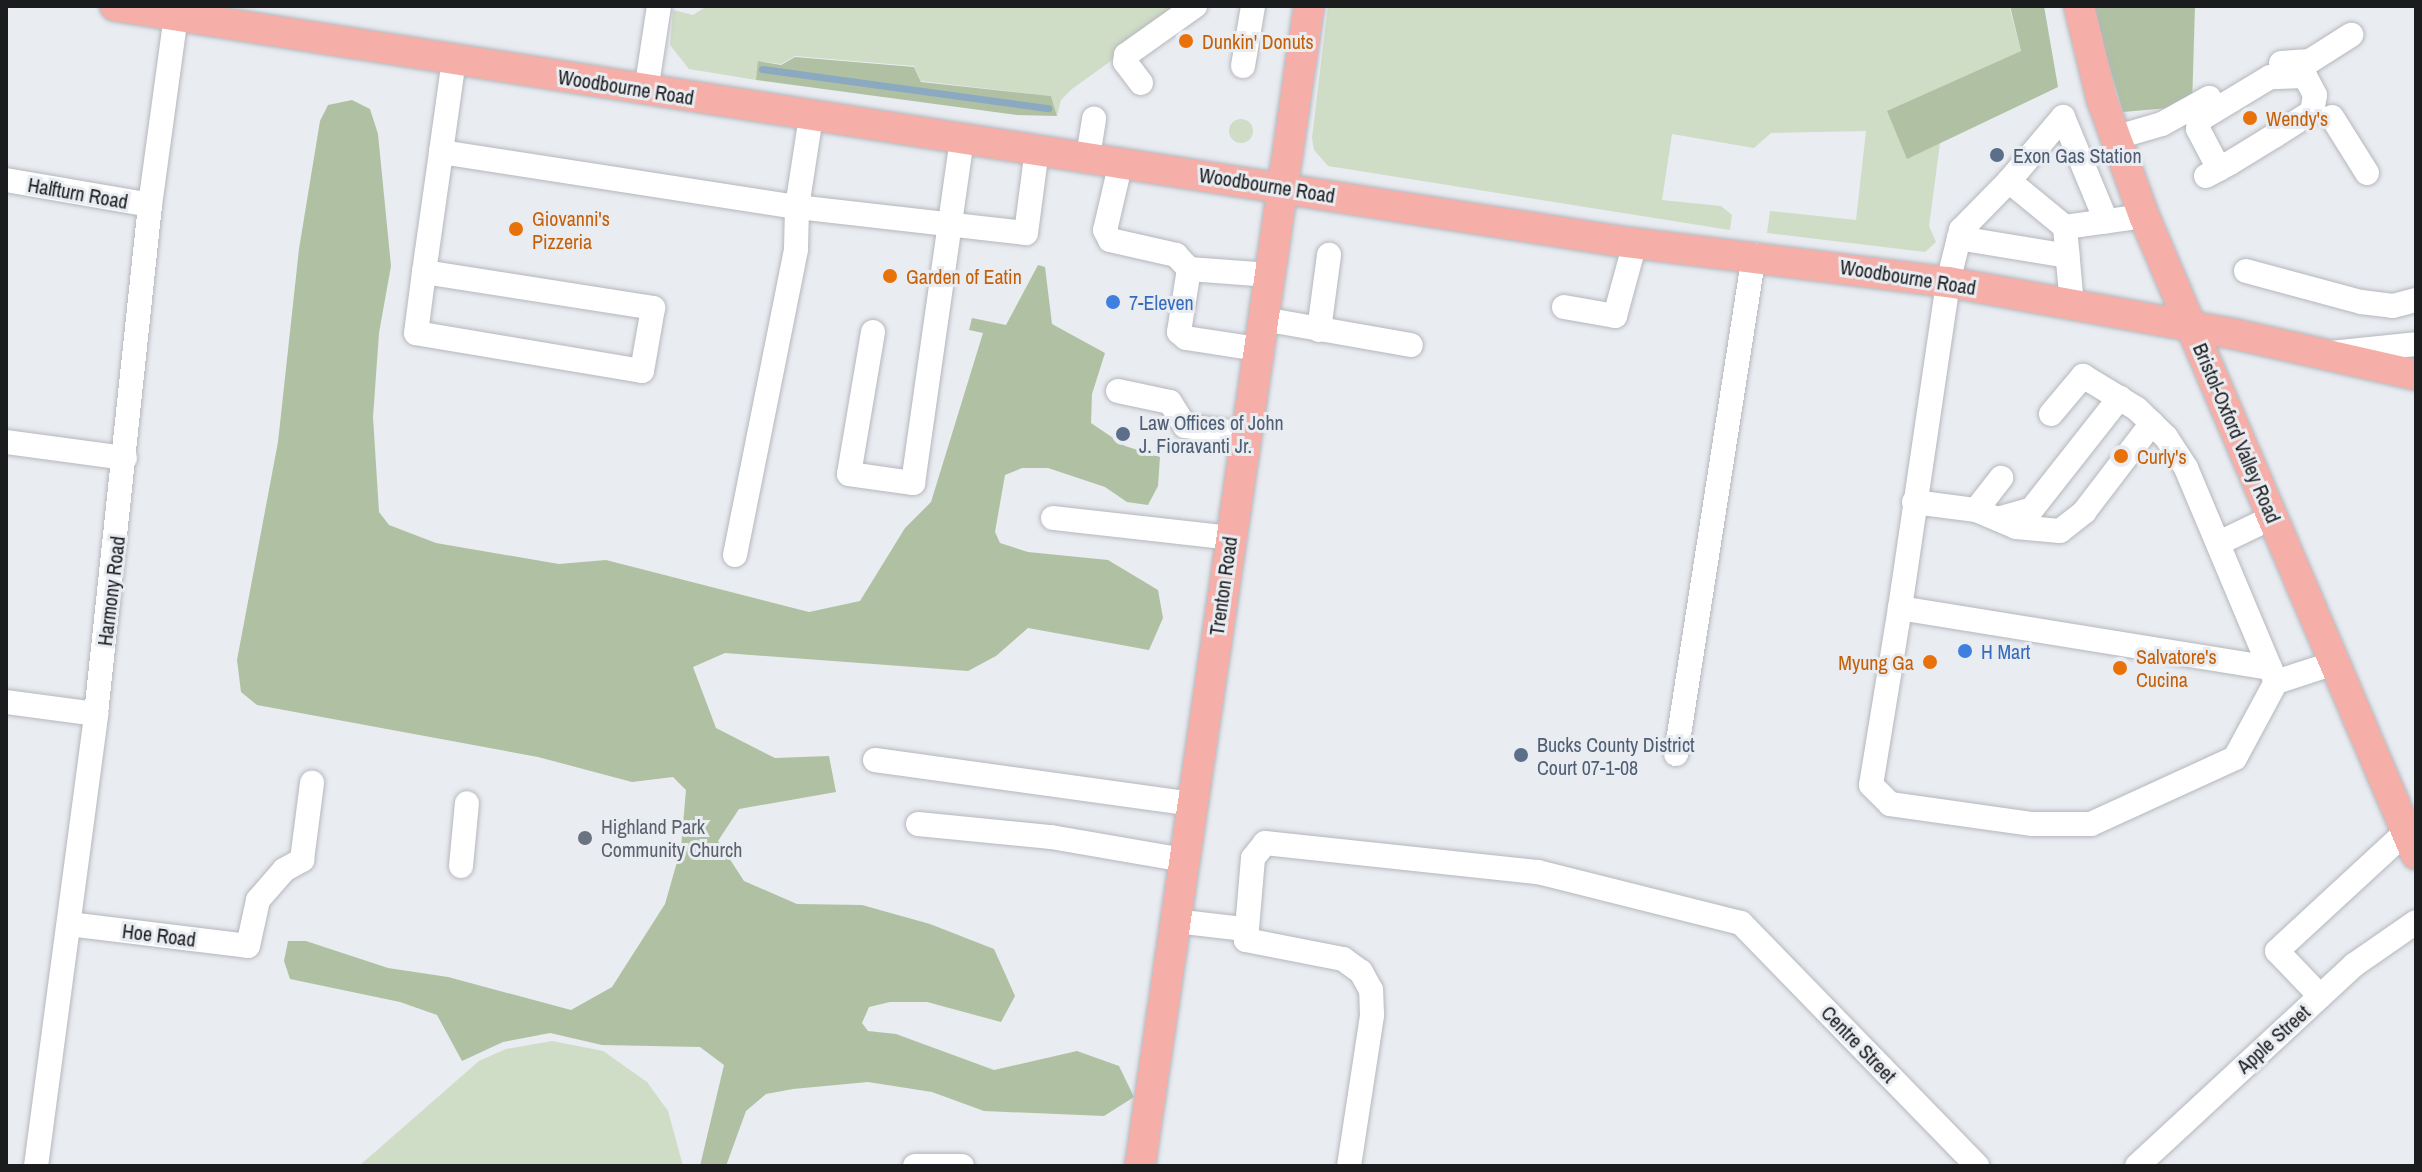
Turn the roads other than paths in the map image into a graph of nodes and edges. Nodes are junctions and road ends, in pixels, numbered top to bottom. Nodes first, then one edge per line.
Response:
1 (115, 6) edge
2 (659, 6) edge
3 (1195, 6) edge
4 (1253, 6) edge
5 (1309, 6) edge
6 (2079, 6) edge
7 (176, 16) junction
8 (2351, 35) dead end
9 (454, 59) junction
10 (1243, 66) dead end
11 (1141, 83) dead end
12 (646, 91) junction
13 (2102, 100) junction
14 (811, 117) junction
15 (2063, 117) junction
16 (2177, 117) junction
17 (2332, 117) dead end
18 (1094, 118) dead end
19 (2114, 138) junction
20 (962, 140) junction
21 (1037, 150) junction
22 (441, 152) junction
23 (1088, 157) junction
24 (1121, 162) junction
25 (2207, 166) junction
26 (2367, 173) dead end
27 (6, 180) edge
28 (2009, 181) junction
29 (1283, 188) junction
30 (150, 205) junction
31 (797, 207) junction
32 (2144, 216) junction
33 (2106, 221) junction
34 (952, 224) junction
35 (2065, 227) junction
36 (1959, 238) junction
37 (1635, 243) junction
38 (1329, 255) dead end
39 (1754, 255) junction
40 (2068, 256) junction
41 (1189, 269) junction
42 (2246, 271) dead end
43 (424, 272) junction
44 (1270, 275) junction
45 (1948, 282) junction
46 (2416, 300) edge
47 (2072, 305) junction
48 (1564, 307) dead end
49 (1263, 319) junction
50 (2190, 326) junction
51 (1319, 330) junction
52 (873, 332) dead end
53 (2416, 344) edge
54 (1411, 345) dead end
55 (1258, 349) junction
56 (2325, 354) junction
57 (2416, 375) edge
58 (1118, 391) dead end
59 (2120, 397) junction
60 (2051, 414) dead end
61 (2152, 423) junction
62 (1245, 434) junction
63 (6, 442) edge
64 (125, 458) junction
65 (2001, 478) dead end
66 (1914, 502) junction
67 (1970, 502) junction
68 (2273, 517) junction
69 (1053, 518) dead end
70 (2001, 518) junction
71 (1230, 538) junction
72 (2219, 543) junction
73 (735, 555) dead end
74 (1900, 608) junction
75 (2334, 663) junction
76 (2273, 675) junction
77 (6, 702) edge
78 (96, 714) junction
79 (1676, 754) dead end
80 (875, 760) dead end
81 (312, 783) dead end
82 (467, 803) dead end
83 (1192, 804) junction
84 (918, 824) dead end
85 (2411, 843) edge
86 (1184, 860) junction
87 (461, 866) dead end
88 (1175, 921) junction
89 (2416, 922) edge
90 (69, 924) junction
91 (1244, 929) junction
92 (2320, 996) junction
93 (36, 1166) edge
94 (915, 1166) edge
95 (962, 1166) edge
96 (1140, 1166) edge
97 (1349, 1166) edge
98 (1977, 1166) edge
99 (2137, 1166) edge

1 - 7 main road, Woodbourne Road
2 - 12 street
3 - 11 street
4 - 10 street
5 - 29 main road, Trenton Road
6 - 13 main road, Bristol-Oxford Valley Road
7 - 9 main road, Woodbourne Road
7 - 30 street, Harmony Road
8 - 16 street
9 - 12 main road, Woodbourne Road
9 - 22 street
12 - 14 main road, Woodbourne Road
13 - 15 street
13 - 19 main road, Bristol-Oxford Valley Road
14 - 20 main road, Woodbourne Road
14 - 31 street
15 - 28 street
15 - 33 street
16 - 19 street
16 - 25 street
17 - 26 street
18 - 23 street
19 - 32 main road, Bristol-Oxford Valley Road
20 - 21 main road, Woodbourne Road
20 - 34 street
21 - 23 main road, Woodbourne Road
21 - 34 street
22 - 31 street
22 - 43 street
23 - 24 main road, Woodbourne Road
24 - 29 main road, Woodbourne Road
24 - 41 street
25 - 25 street
27 - 30 street, Halfturn Road
28 - 35 street
28 - 36 street
29 - 37 main road, Woodbourne Road
29 - 44 main road, Trenton Road
30 - 64 street, Harmony Road
31 - 34 street
31 - 73 street
32 - 33 street
32 - 50 main road, Bristol-Oxford Valley Road
33 - 35 street
34 - 52 street
35 - 40 street
36 - 40 street
36 - 45 street
37 - 39 main road, Woodbourne Road
37 - 48 street
38 - 51 street
39 - 45 main road, Woodbourne Road
39 - 79 street
40 - 47 street
41 - 44 street
41 - 55 street
42 - 46 street
43 - 43 street
44 - 49 main road, Trenton Road
45 - 47 main road, Woodbourne Road
45 - 66 street
47 - 50 main road, Woodbourne Road
49 - 51 street
49 - 55 main road, Trenton Road
50 - 56 main road, Woodbourne Road
50 - 68 main road, Bristol-Oxford Valley Road
51 - 54 street
53 - 56 street
55 - 62 main road, Trenton Road
56 - 57 main road, Woodbourne Road
58 - 62 street
59 - 60 street
59 - 61 street
59 - 70 street
61 - 70 street
61 - 72 street
62 - 71 main road, Trenton Road
63 - 64 street
64 - 78 street, Harmony Road
65 - 67 street
66 - 67 street
66 - 74 street
67 - 70 street
68 - 72 street
68 - 75 main road, Bristol-Oxford Valley Road
69 - 71 street
71 - 83 main road, Trenton Road
72 - 76 street
74 - 76 street
74 - 76 street
75 - 76 street
75 - 85 main road, Bristol-Oxford Valley Road
77 - 78 street
78 - 90 street, Harmony Road
80 - 83 street
81 - 90 street, Hoe Road
82 - 87 street
83 - 86 main road, Trenton Road
84 - 86 street
85 - 92 street
86 - 88 main road, Trenton Road
88 - 91 street
88 - 96 main road, Trenton Road
89 - 92 street, Apple Street
90 - 93 street, Harmony Road
91 - 97 street
91 - 98 street, Centre Street
92 - 99 street, Apple Street
94 - 95 street

